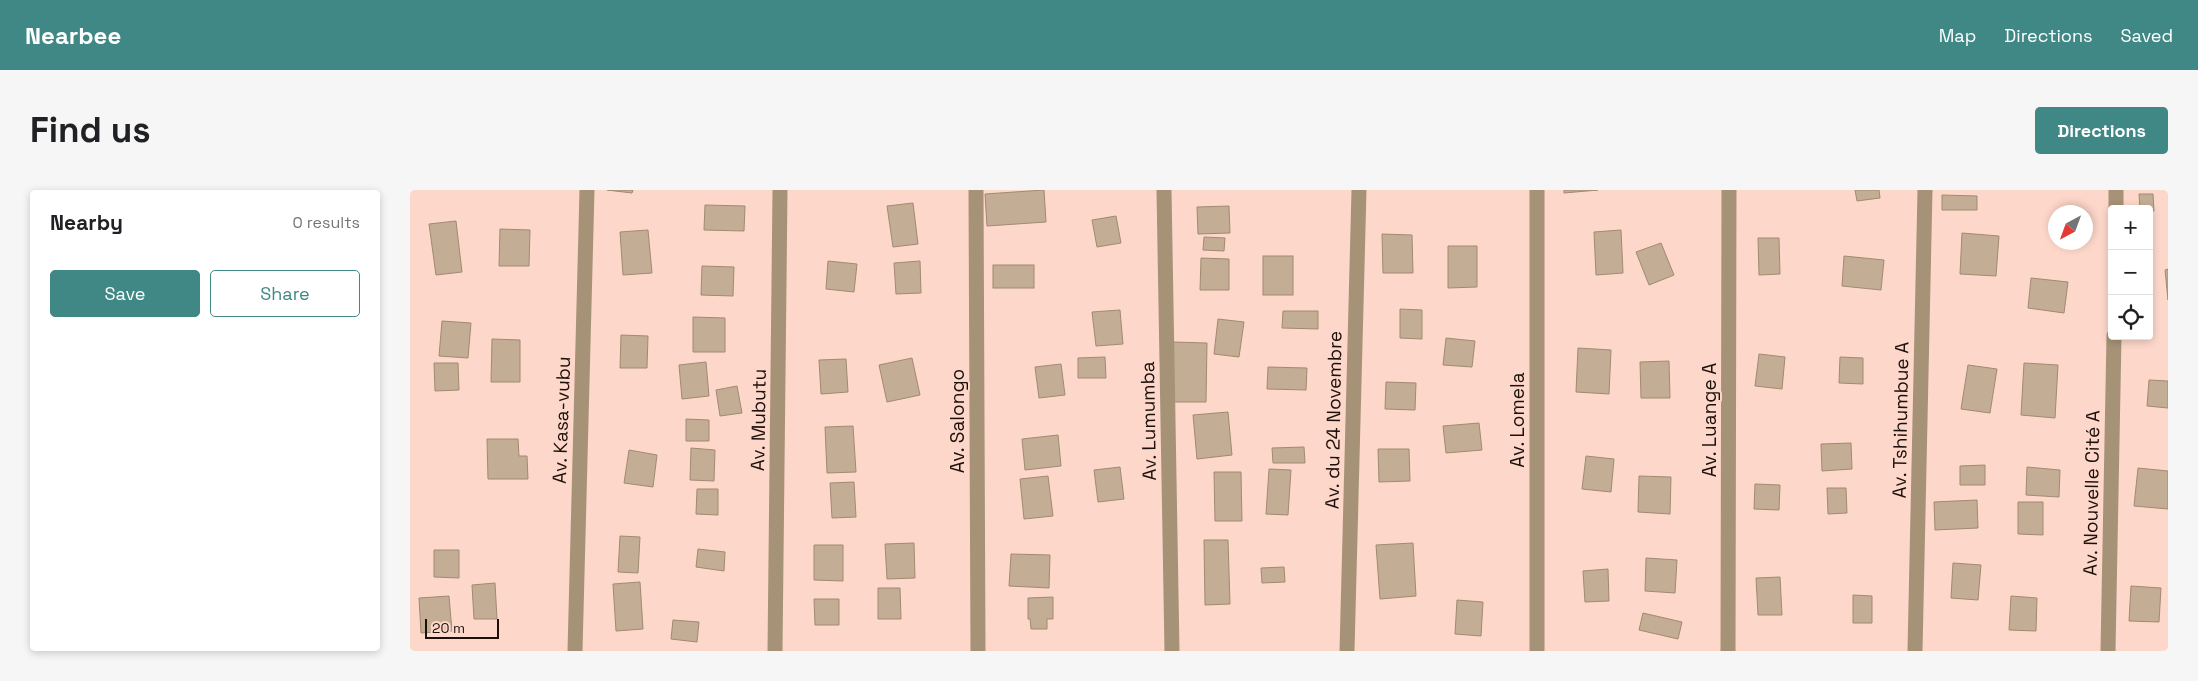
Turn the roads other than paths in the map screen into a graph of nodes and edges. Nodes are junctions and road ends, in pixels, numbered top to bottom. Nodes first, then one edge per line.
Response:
1 (587, 190) edge
2 (780, 190) edge
3 (976, 190) edge
4 (1164, 190) edge
5 (1358, 190) edge
6 (1537, 190) edge
7 (1729, 190) edge
8 (1925, 190) edge
9 (2116, 190) edge
10 (2116, 205) edge
11 (2114, 340) edge
12 (575, 651) edge
13 (775, 651) edge
14 (978, 651) edge
15 (1172, 651) edge
16 (1347, 651) edge
17 (1537, 651) edge
18 (1728, 651) edge
19 (1915, 651) edge
20 (2108, 651) edge

1 - 12 street, Av. Kasa-vubu
2 - 13 street, Av. Mubutu
3 - 14 street, Av. Salongo
4 - 15 street, Av. Lumumba
5 - 16 street, Av. du 24 Novembre
6 - 17 street, Av. Lomela
7 - 18 street, Av. Luange A
8 - 19 street, Av. Tshihumbue A
9 - 10 street
11 - 20 street, Av. Nouvelle Cité A

